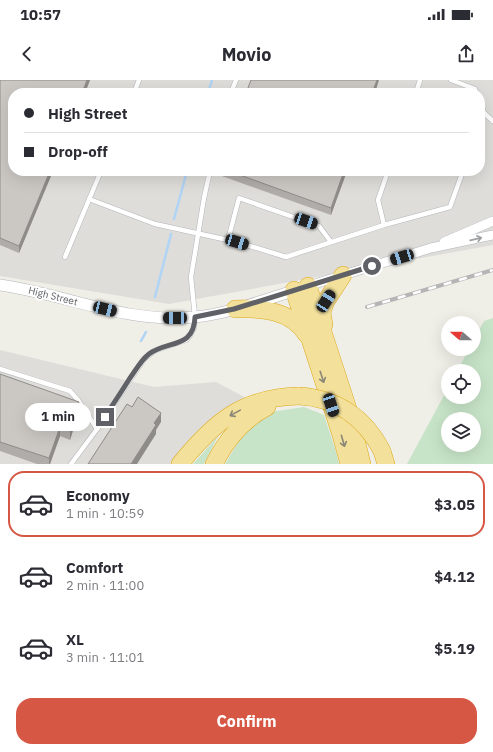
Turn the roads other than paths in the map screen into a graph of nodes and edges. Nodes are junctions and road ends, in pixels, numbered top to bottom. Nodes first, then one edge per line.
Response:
1 (451, 80) edge
2 (472, 88) edge
3 (485, 113) edge
4 (493, 121) edge
5 (99, 176) edge
6 (209, 176) edge
7 (386, 176) edge
8 (461, 176) edge
9 (89, 199) junction
10 (493, 221) edge
11 (384, 225) junction
12 (198, 233) junction
13 (493, 235) edge
14 (228, 240) junction
15 (330, 242) junction
16 (432, 248) junction
17 (65, 257) dead end
18 (342, 275) junction
19 (0, 285) edge
20 (301, 288) junction
21 (234, 309) junction
22 (195, 317) junction
23 (317, 339) junction
24 (0, 370) edge
25 (299, 396) junction
26 (97, 429) junction
27 (384, 458) edge
28 (71, 464) edge
29 (180, 464) edge
30 (214, 464) edge
31 (349, 464) edge
32 (362, 464) edge

1 - 2 lane
3 - 4 lane
5 - 9 lane
6 - 12 lane
7 - 11 lane
8 - 11 lane
9 - 12 lane
9 - 17 lane
10 - 16 street, High Street
11 - 15 lane
12 - 14 lane
12 - 22 lane
16 -> 13 street, High Street
14 - 15 lane
14 - 15 lane
16 - 18 street, High Street
18 - 20 street, High Street
18 - 23 highway
19 - 22 street, High Street
20 - 21 street, High Street
20 - 23 highway
21 - 22 street, High Street
21 - 23 highway
22 - 26 lane
23 -> 31 highway
23 - 32 highway
24 - 26 lane
25 - 27 highway, bridge
25 -> 29 highway
25 - 30 highway
26 - 28 lane

